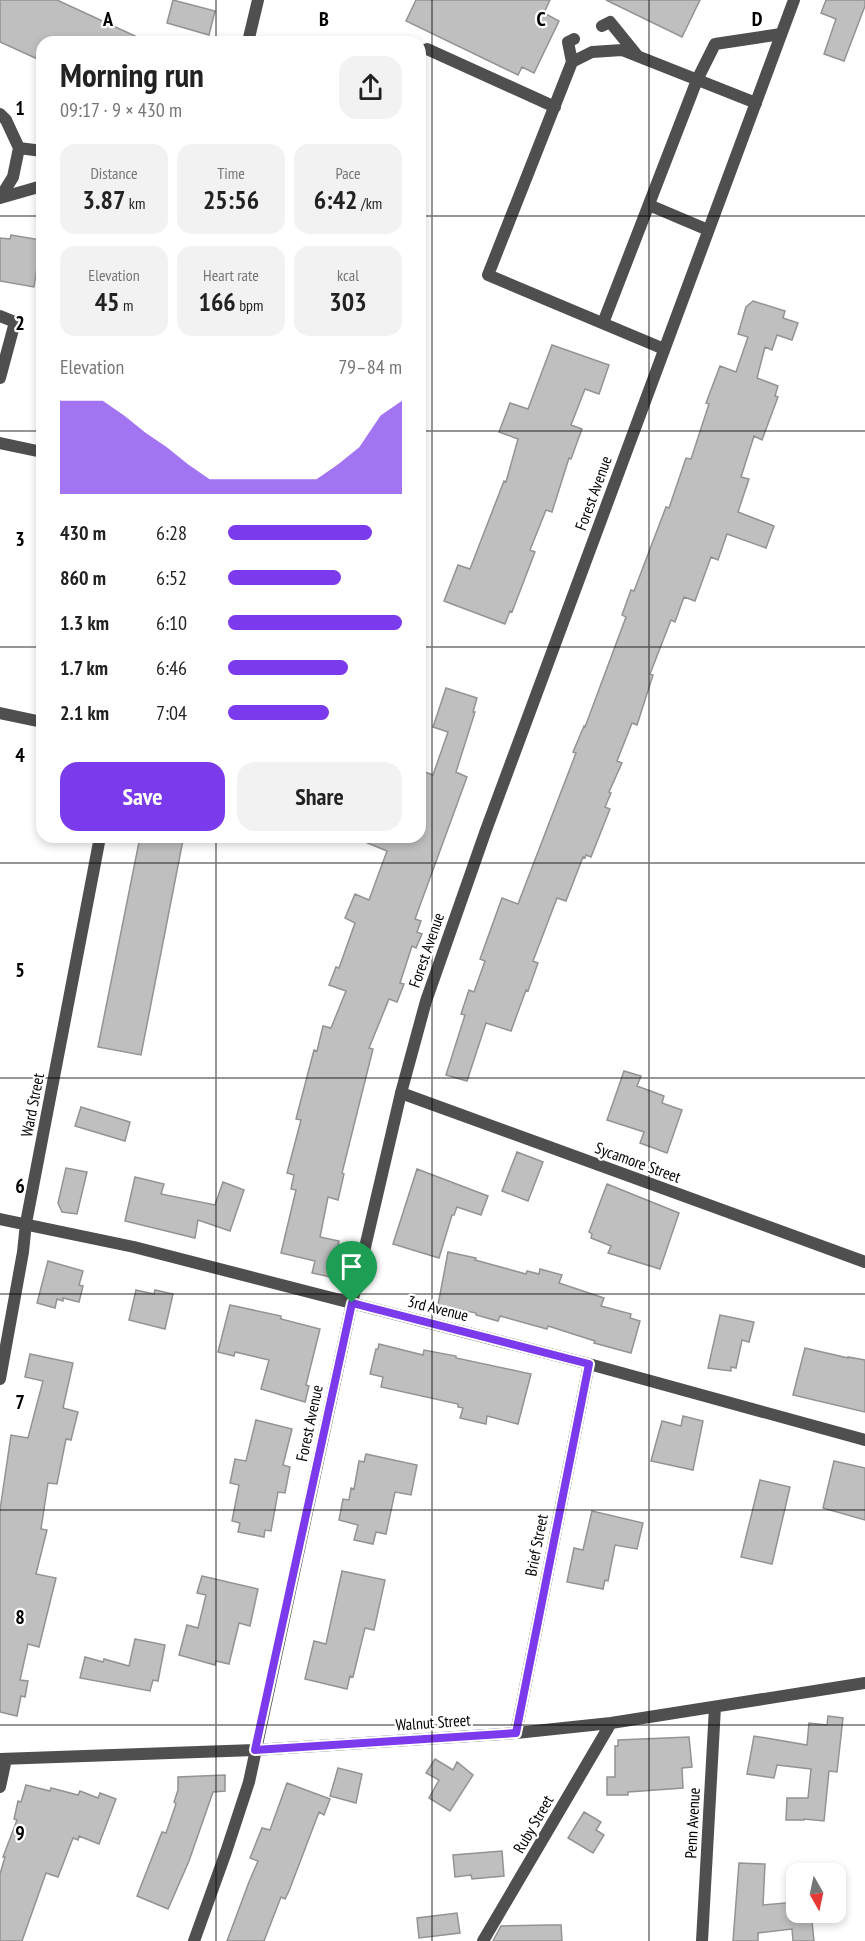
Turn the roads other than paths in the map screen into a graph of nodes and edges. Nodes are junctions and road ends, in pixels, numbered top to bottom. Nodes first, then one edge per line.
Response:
1 (258, 0) edge
2 (794, 0) edge
3 (602, 26) dead end
4 (781, 34) junction
5 (250, 36) edge
6 (574, 39) dead end
7 (427, 49) dead end
8 (637, 56) junction
9 (572, 62) junction
10 (697, 80) junction
11 (756, 103) junction
12 (555, 107) junction
13 (0, 114) edge
14 (19, 148) junction
15 (36, 150) edge
16 (36, 188) edge
17 (0, 198) edge
18 (649, 205) junction
19 (708, 230) junction
20 (0, 316) edge
21 (603, 323) junction
22 (664, 349) junction
23 (0, 378) edge
24 (0, 443) edge
25 (36, 451) edge
26 (0, 713) edge
27 (36, 721) edge
28 (99, 843) edge
29 (401, 1093) junction
30 (0, 1219) edge
31 (26, 1223) junction
32 (865, 1262) edge
33 (352, 1303) junction
34 (589, 1364) junction
35 (0, 1379) edge
36 (865, 1440) edge
37 (865, 1683) edge
38 (715, 1707) junction
39 (611, 1723) junction
40 (516, 1733) junction
41 (255, 1750) junction
42 (3, 1759) edge
43 (0, 1787) edge
44 (194, 1941) edge
45 (483, 1941) edge
46 (702, 1941) edge

1 - 5 street
2 - 4 street, Forest Avenue
3 - 8 street
4 - 10 street
4 - 11 street, Forest Avenue
6 - 9 street
7 - 12 street
8 - 9 street
8 - 10 street
9 - 12 street
10 - 11 street
10 - 18 street
11 - 19 street, Forest Avenue
12 - 21 street
13 - 14 street
14 - 15 street
14 - 17 street
16 - 17 street
18 - 19 street
18 - 21 street
19 - 22 street, Forest Avenue
20 - 23 street
21 - 22 street
22 - 29 street, Forest Avenue
24 - 25 street
26 - 27 street
28 - 31 street, Ward Street
29 - 32 street, Sycamore Street
29 - 33 street, Forest Avenue
30 - 31 street, 3rd Avenue
31 - 33 street, 3rd Avenue
31 - 35 street, Ward Street
33 - 34 street, 3rd Avenue
33 - 41 street, Forest Avenue
34 - 36 street, 3rd Avenue
34 - 40 street, Brief Street
37 - 38 street, Walnut Street
38 - 39 street, Walnut Street
38 - 46 street, Penn Avenue
39 - 40 street, Walnut Street
39 - 45 street, Ruby Street
40 - 41 street, Walnut Street
41 - 42 street, Walnut Street
41 - 44 street, Forest Avenue
42 - 43 street

